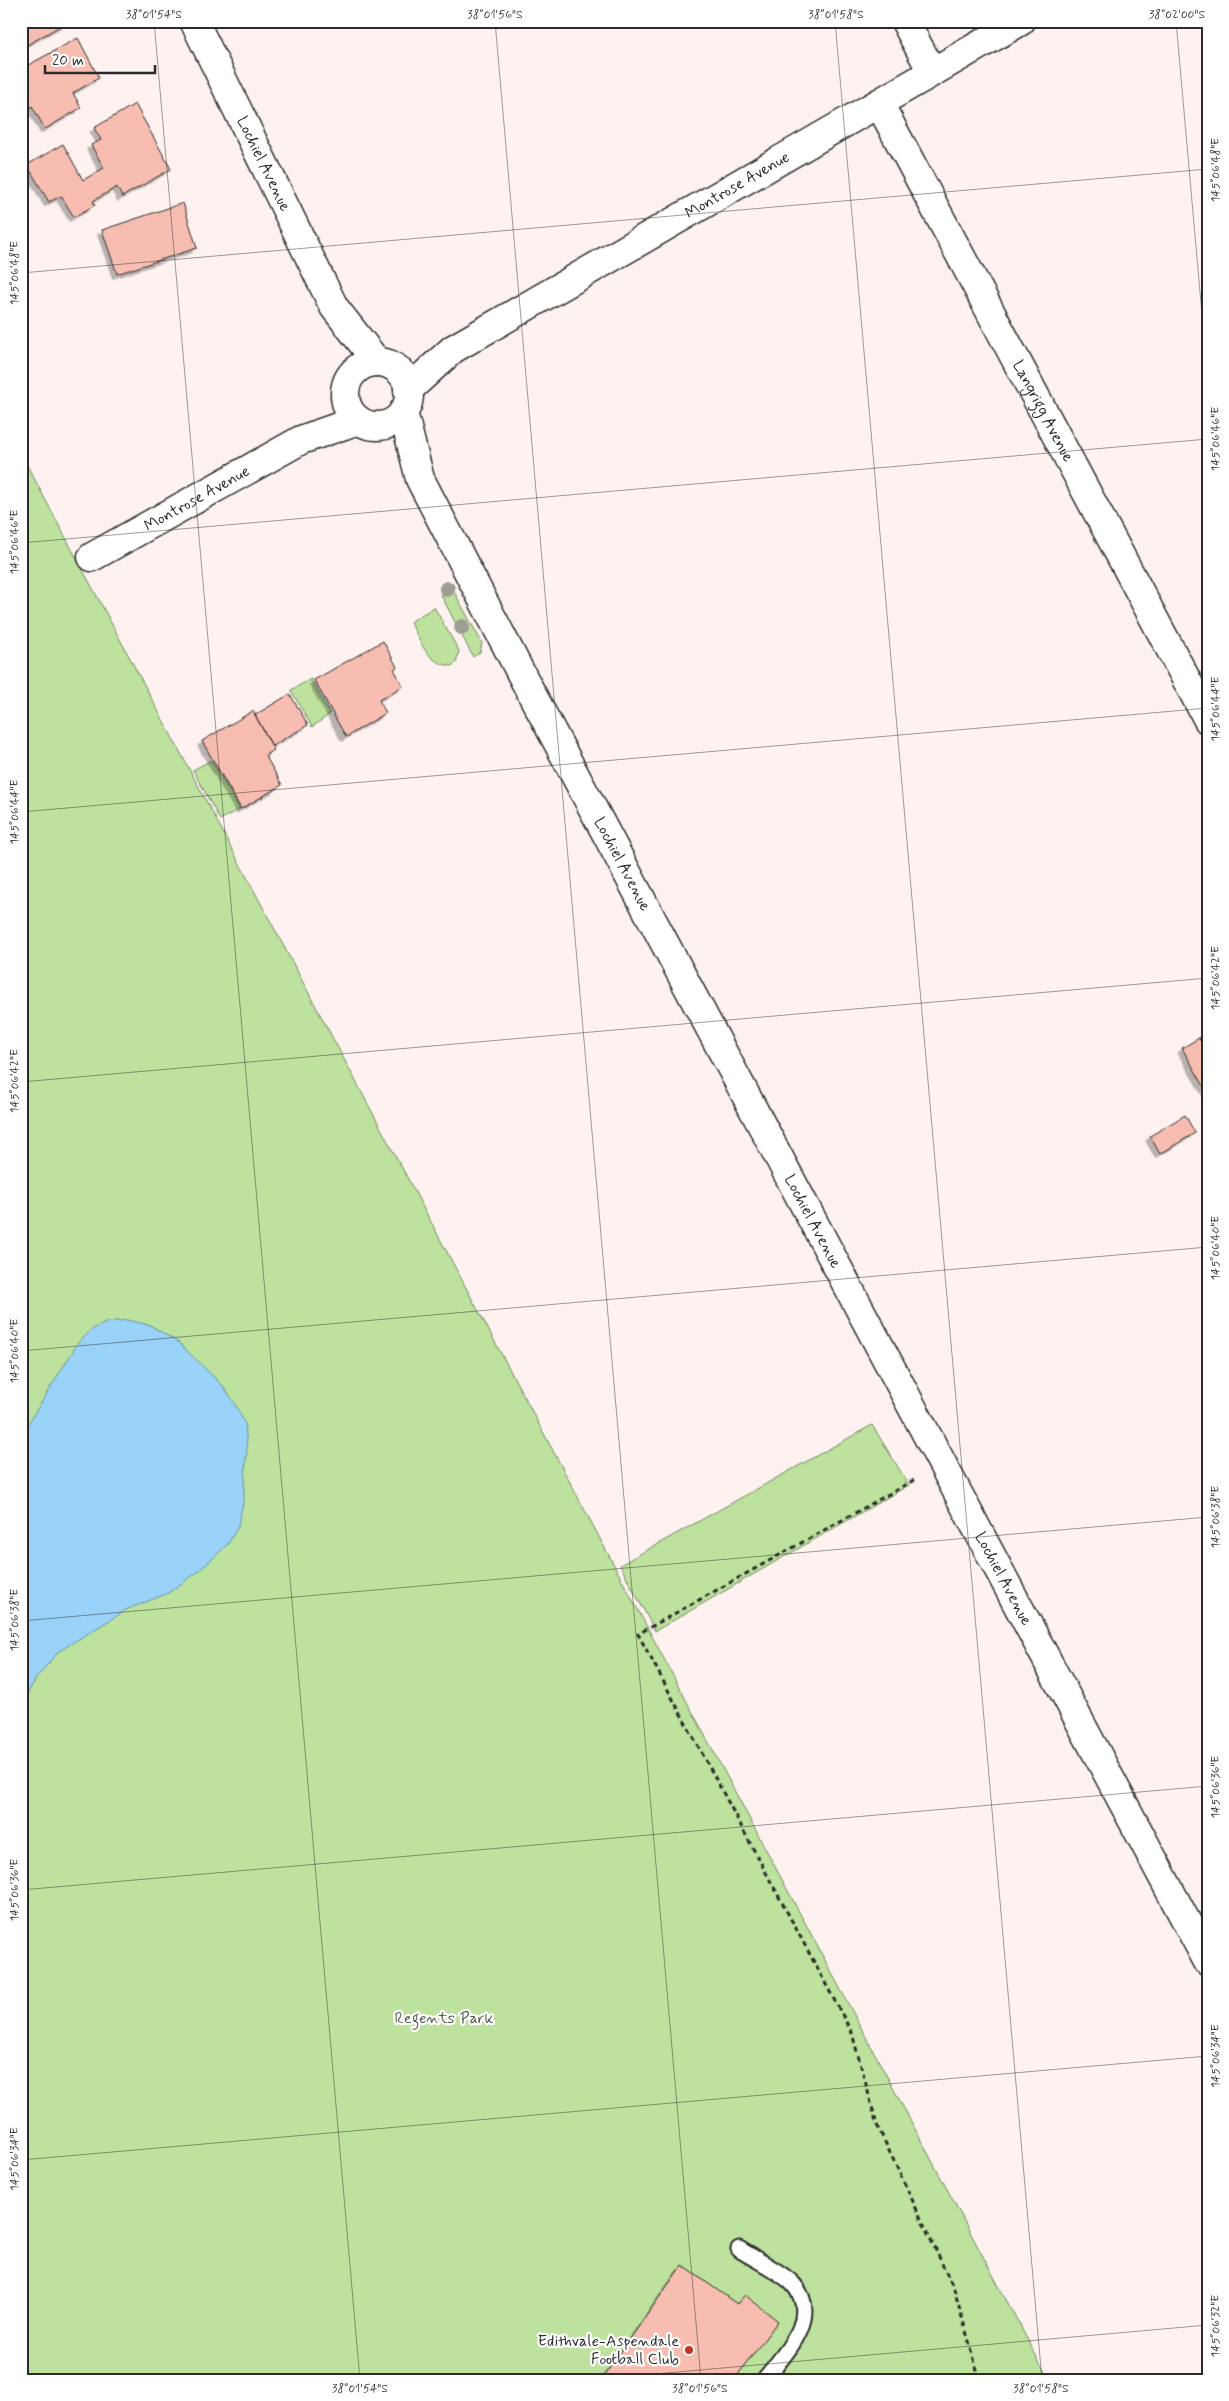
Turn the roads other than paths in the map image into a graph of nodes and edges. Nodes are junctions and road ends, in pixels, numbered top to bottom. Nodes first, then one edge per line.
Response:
1 (194, 21) edge
2 (905, 21) edge
3 (1021, 21) edge
4 (932, 72) junction
5 (879, 103) junction
6 (334, 306) junction
7 (348, 383) junction
8 (396, 383) junction
9 (366, 423) junction
10 (301, 440) junction
11 (420, 478) junction
12 (92, 557) dead end
13 (1208, 720) edge
14 (1208, 1962) edge
15 (738, 2249) dead end
16 (764, 2380) edge

1 - 6 street, Lochiel Avenue
2 - 4 street
3 - 4 street, Montrose Avenue
4 - 5 street, Montrose Avenue
5 - 8 street, Montrose Avenue
5 - 13 street, Langrigg Avenue
6 - 7 street, Lochiel Avenue
6 - 8 street, Lochiel Avenue
7 - 8 street
7 - 9 street
7 - 10 street, Montrose Avenue
8 - 9 street
8 - 11 street, Lochiel Avenue
9 - 10 street, Montrose Avenue
9 - 11 street, Lochiel Avenue
10 - 12 street, Montrose Avenue
11 - 14 street, Lochiel Avenue
15 - 16 lane

